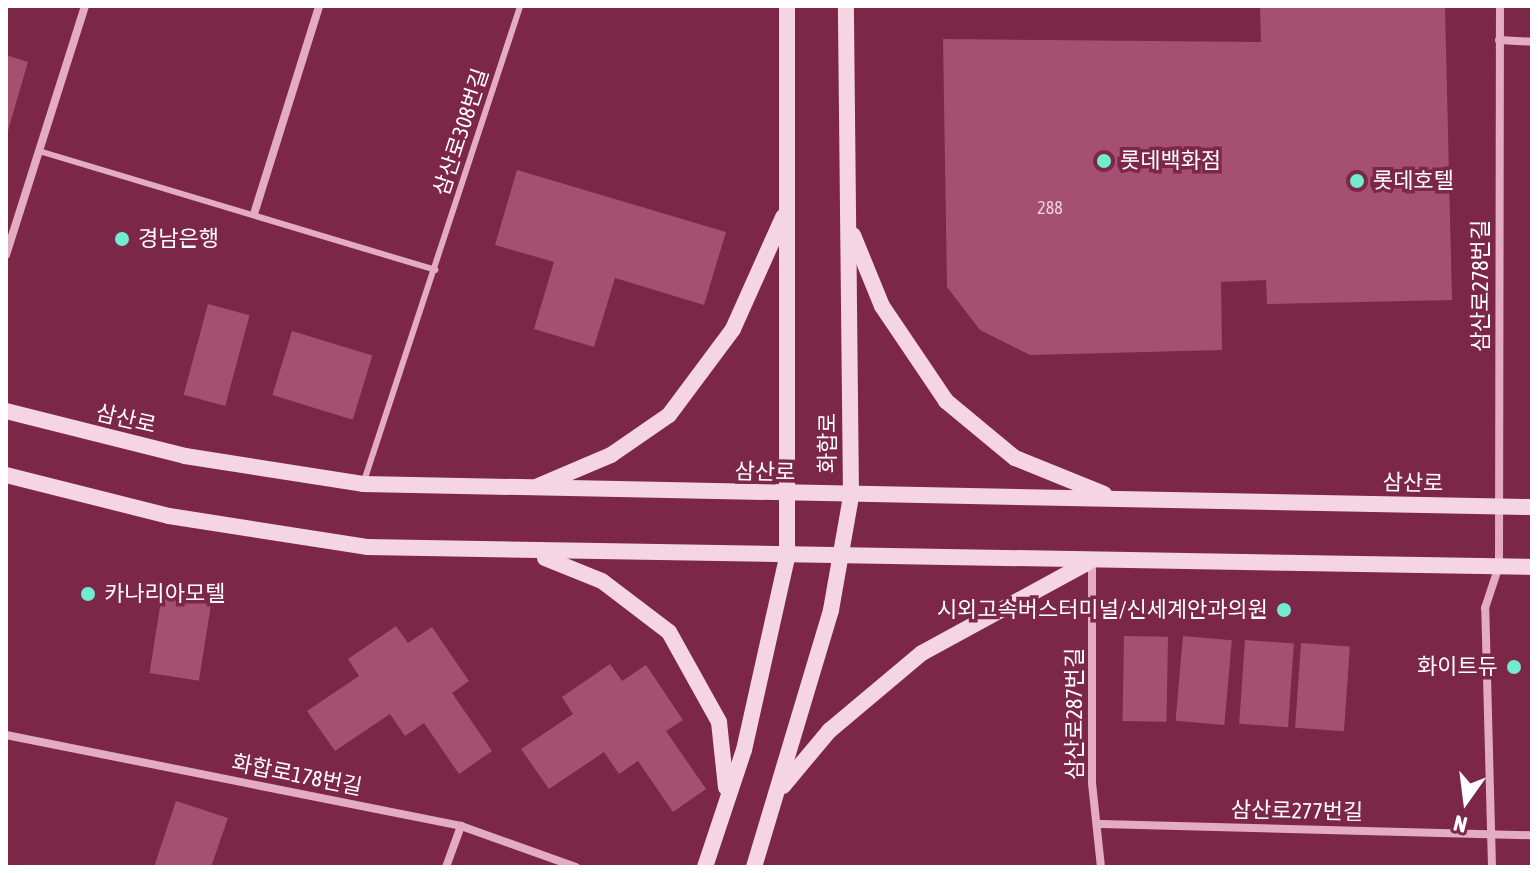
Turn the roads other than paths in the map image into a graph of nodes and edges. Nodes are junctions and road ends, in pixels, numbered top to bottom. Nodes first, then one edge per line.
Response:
1 (85, 6) edge
2 (319, 6) edge
3 (520, 6) edge
4 (787, 6) edge
5 (846, 6) edge
6 (1500, 6) edge
7 (1499, 40) junction
8 (1532, 42) edge
9 (39, 151) junction
10 (788, 192) junction
11 (254, 214) junction
12 (848, 222) junction
13 (6, 255) edge
14 (436, 270) junction
15 (6, 411) edge
16 (6, 475) edge
17 (363, 484) junction
18 (511, 491) junction
19 (791, 495) junction
20 (851, 496) junction
21 (1137, 501) junction
22 (1499, 507) junction
23 (1532, 507) edge
24 (524, 553) junction
25 (787, 557) junction
26 (844, 557) junction
27 (1092, 560) junction
28 (1499, 566) junction
29 (1532, 567) edge
30 (6, 735) edge
31 (775, 797) junction
32 (723, 813) junction
33 (1101, 824) junction
34 (461, 826) junction
35 (1492, 834) junction
36 (1532, 835) edge
37 (446, 867) edge
38 (576, 867) edge
39 (705, 867) edge
40 (754, 867) edge
41 (1101, 867) edge
42 (1492, 867) edge

1 - 9 street
2 - 11 street
3 - 14 lane, 삼산로308번길
4 - 10 main road, 화합로
5 - 12 main road, 화합로
6 - 7 street, 삼산로278번길
7 - 8 street
7 - 22 street, 삼산로278번길
9 - 11 lane
9 - 13 street
10 - 18 main road
10 - 19 main road, 화합로
11 - 14 lane
12 - 20 main road, 화합로
12 - 21 main road
14 - 17 lane, 삼산로308번길
15 - 17 main road, 삼산로
16 - 24 main road
17 - 18 main road, 삼산로
18 - 19 main road, 삼산로
19 - 20 main road, 삼산로
19 - 25 main road, 화합로
20 - 21 main road, 삼산로
20 - 26 main road, 화합로
21 - 22 main road, 삼산로
22 - 23 main road, 삼산로
22 - 28 street, 삼산로278번길
24 - 25 main road
24 - 32 main road
25 - 26 main road
25 - 32 main road, 화합로
26 - 27 main road
26 - 31 main road, 화합로
27 - 28 main road
27 - 31 main road
27 - 33 street, 삼산로287번길
28 - 29 main road
28 - 35 street
30 - 34 street, 화합로178번길
31 - 40 main road, 화합로
32 - 39 main road, 화합로
33 - 35 street, 삼산로277번길
33 - 41 street, 삼산로287번길
34 - 37 street
34 - 38 street, 화합로178번길
35 - 36 street, 삼산로277번길
35 - 42 street

